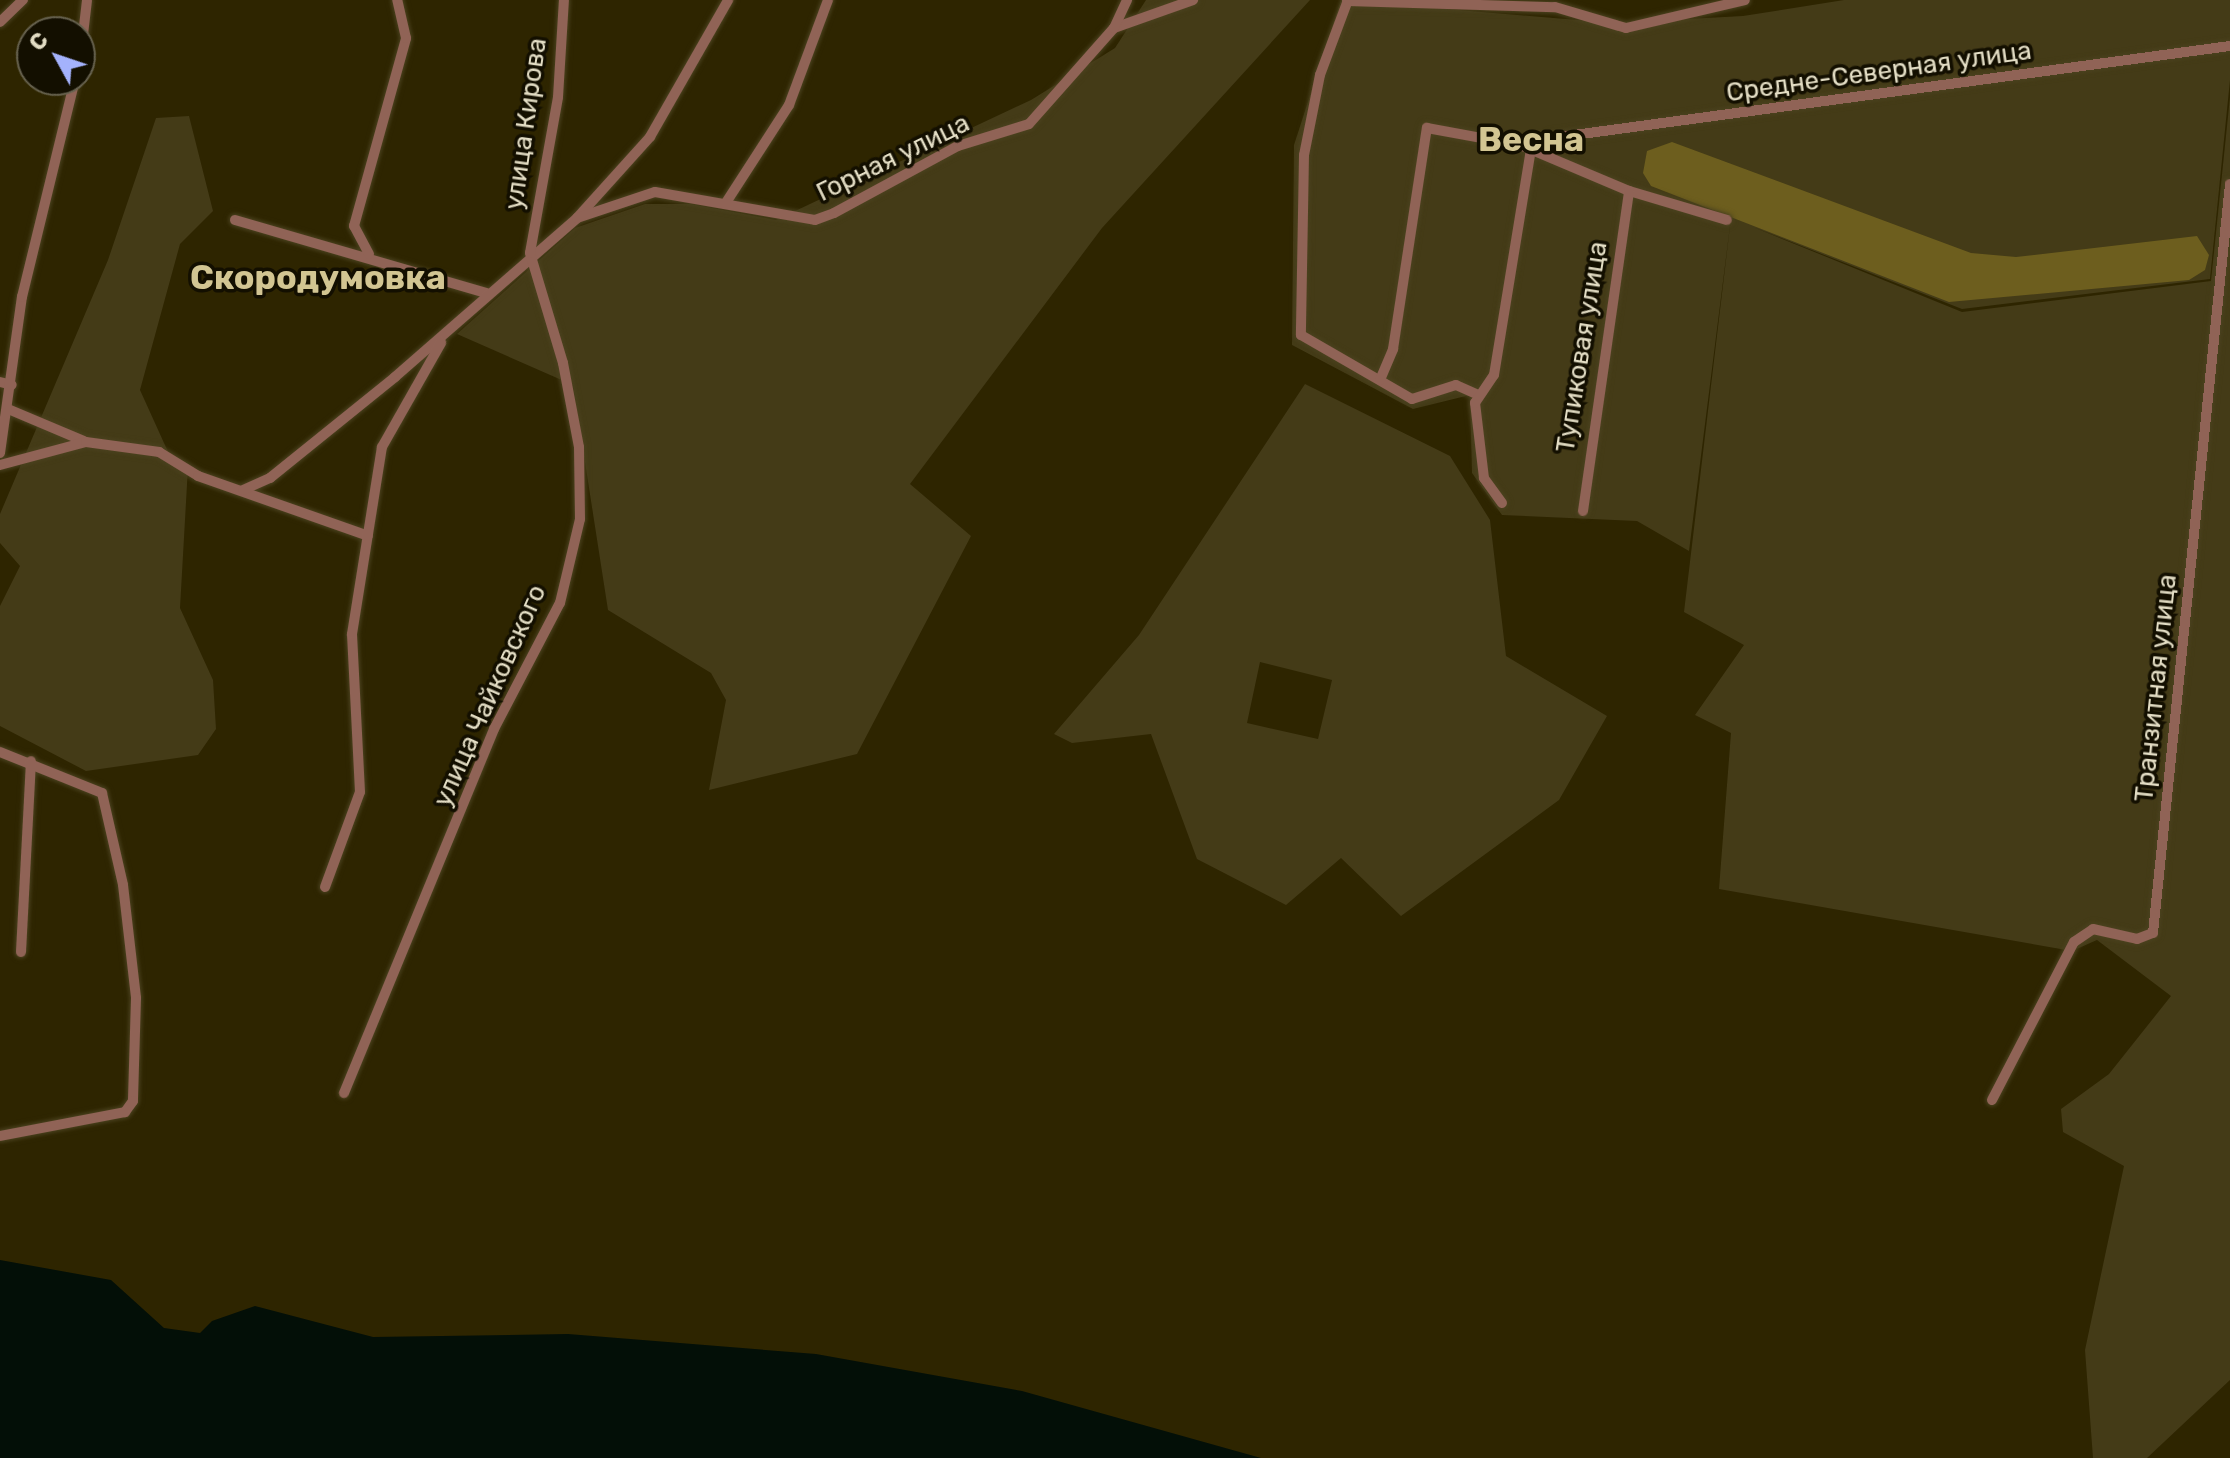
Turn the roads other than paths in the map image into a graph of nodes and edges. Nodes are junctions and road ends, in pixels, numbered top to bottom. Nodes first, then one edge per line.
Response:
1 (23, 0) edge
2 (397, 0) edge
3 (564, 0) edge
4 (728, 0) edge
5 (828, 0) edge
6 (1127, 0) edge
7 (1193, 0) edge
8 (1348, 0) edge
9 (1745, 0) edge
10 (0, 22) edge
11 (1114, 28) junction
12 (2230, 46) edge
13 (71, 96) edge
14 (1536, 151) junction
15 (2230, 184) edge
16 (1629, 191) junction
17 (727, 201) junction
18 (577, 218) junction
19 (235, 220) dead end
20 (1727, 220) dead end
21 (530, 253) junction
22 (369, 254) junction
23 (487, 293) junction
24 (449, 331) junction
25 (1380, 380) junction
26 (0, 382) edge
27 (12, 385) junction
28 (1478, 395) junction
29 (8, 409) junction
30 (86, 442) junction
31 (0, 453) edge
32 (0, 465) edge
33 (243, 490) junction
34 (1502, 503) dead end
35 (1583, 511) dead end
36 (368, 536) junction
37 (0, 752) edge
38 (31, 761) junction
39 (325, 887) dead end
40 (21, 952) dead end
41 (344, 1093) dead end
42 (1992, 1100) dead end
43 (0, 1136) edge

1 - 10 street
2 - 22 street
3 - 21 street, улица Кирова
4 - 18 street
5 - 17 street
6 - 11 street, Горная улица
7 - 11 street
8 - 9 street
8 - 25 street
11 - 17 street, Горная улица
12 - 14 street, Средне-Северная улица
13 - 27 street
14 - 16 street
14 - 25 street
14 - 28 street
15 - 42 street, Транзитная улица
16 - 20 street
16 - 35 street, Тупиковая улица
17 - 18 street, Горная улица
18 - 21 street, Горная улица
19 - 22 street
21 - 23 street, Горная улица
21 - 41 street, улица Чайковского
22 - 23 street
23 - 24 street, Горная улица
24 - 33 street, Горная улица
24 - 36 street
25 - 28 street
26 - 27 street
27 - 29 street
28 - 34 street
29 - 30 street
29 - 31 street
30 - 32 street
30 - 33 street
33 - 36 street
36 - 39 street
37 - 38 street
38 - 40 street
38 - 43 street

